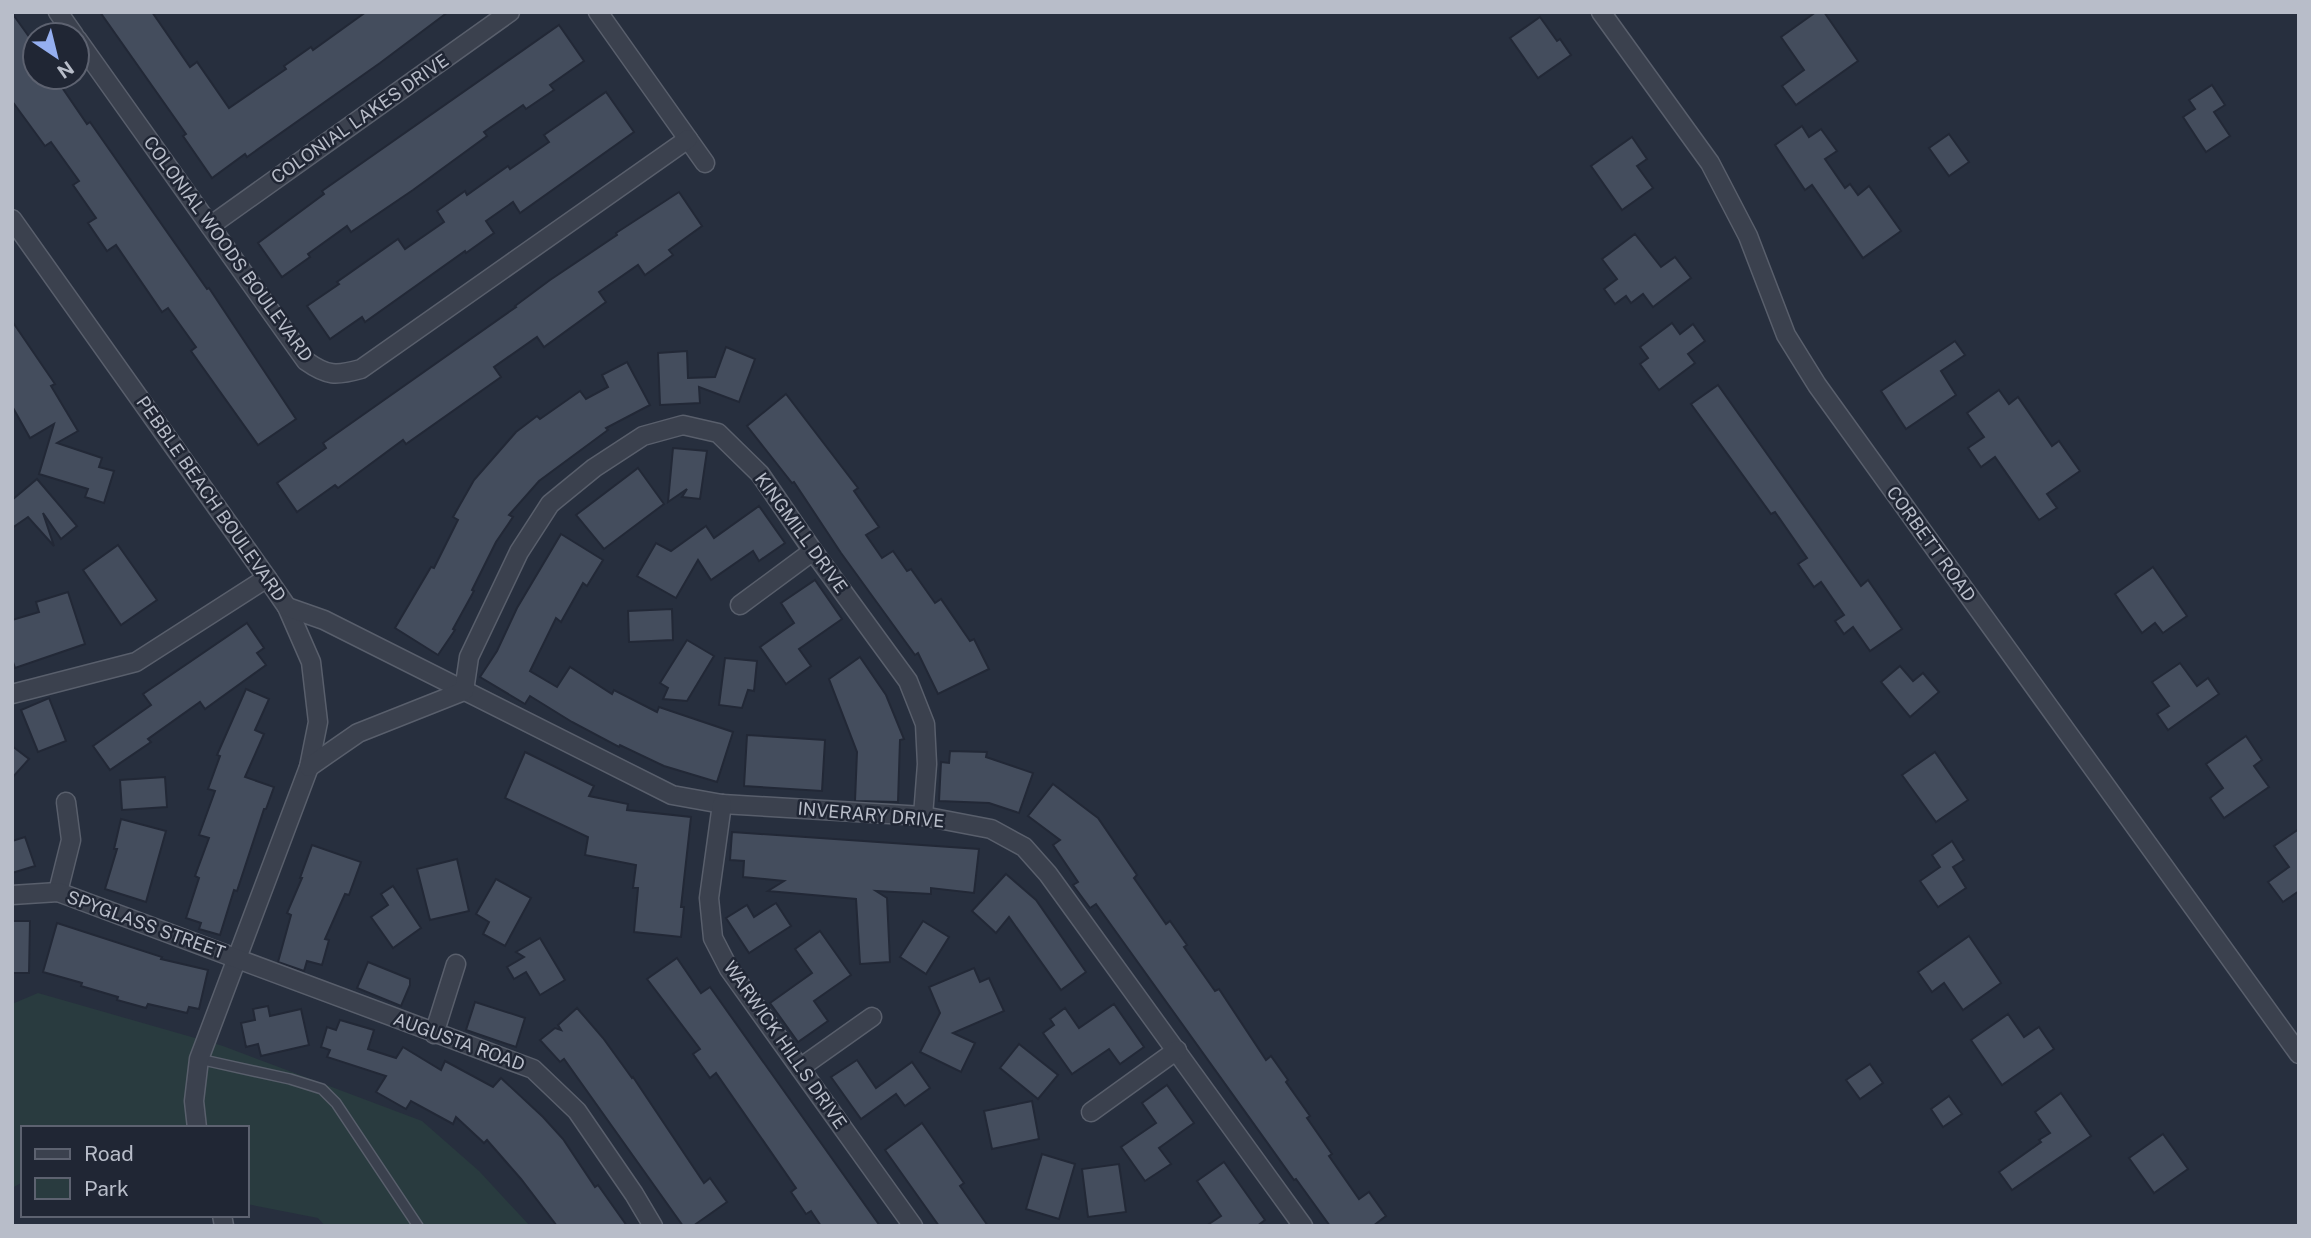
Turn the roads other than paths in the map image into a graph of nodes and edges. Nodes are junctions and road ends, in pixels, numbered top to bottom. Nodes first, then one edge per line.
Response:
1 (510, 12) edge
2 (598, 12) edge
3 (1601, 12) edge
4 (91, 59) edge
5 (688, 139) junction
6 (705, 163) dead end
7 (12, 219) edge
8 (210, 226) junction
9 (18, 240) edge
10 (813, 551) junction
11 (267, 578) junction
12 (740, 605) dead end
13 (287, 607) junction
14 (464, 691) junction
15 (12, 694) edge
16 (309, 767) junction
17 (66, 802) dead end
18 (722, 804) junction
19 (923, 816) junction
20 (58, 892) junction
21 (12, 895) edge
22 (238, 958) junction
23 (456, 964) dead end
24 (872, 1017) dead end
25 (434, 1034) junction
26 (1177, 1050) junction
27 (2299, 1054) edge
28 (199, 1059) junction
29 (800, 1068) junction
30 (1091, 1112) dead end
31 (197, 1126) edge
32 (418, 1226) edge
33 (653, 1226) edge
34 (912, 1226) edge
35 (1303, 1226) edge

1 - 8 street, COLONIAL LAKES DRIVE
2 - 5 street
3 - 27 street, CORBETT ROAD
4 - 8 street, COLONIAL WOODS BOULEVARD
5 - 6 street
5 - 8 street, COLONIAL WOODS BOULEVARD
7 - 9 street, PEBBLE BEACH BOULEVARD
9 - 11 street, PEBBLE BEACH BOULEVARD
10 - 12 street
10 - 14 street, KINGMILL DRIVE
10 - 19 street, KINGMILL DRIVE
11 - 13 street, PEBBLE BEACH BOULEVARD
11 - 15 street
13 - 14 street, INVERARY DRIVE
13 - 16 street, PEBBLE BEACH BOULEVARD
14 - 16 street
14 - 18 street, INVERARY DRIVE
16 - 22 street, PEBBLE BEACH BOULEVARD
17 - 20 street
18 - 19 street, INVERARY DRIVE
18 - 29 street, WARWICK HILLS DRIVE
19 - 26 street, INVERARY DRIVE
20 - 21 street, SPYGLASS STREET
20 - 22 street, SPYGLASS STREET
22 - 25 street, AUGUSTA ROAD
22 - 28 street, PEBBLE BEACH BOULEVARD
23 - 25 street
24 - 29 street
25 - 33 street, AUGUSTA ROAD
26 - 30 street
26 - 35 street, INVERARY DRIVE
28 - 31 street, PEBBLE BEACH BOULEVARD
28 - 32 lane
29 - 34 street, WARWICK HILLS DRIVE

